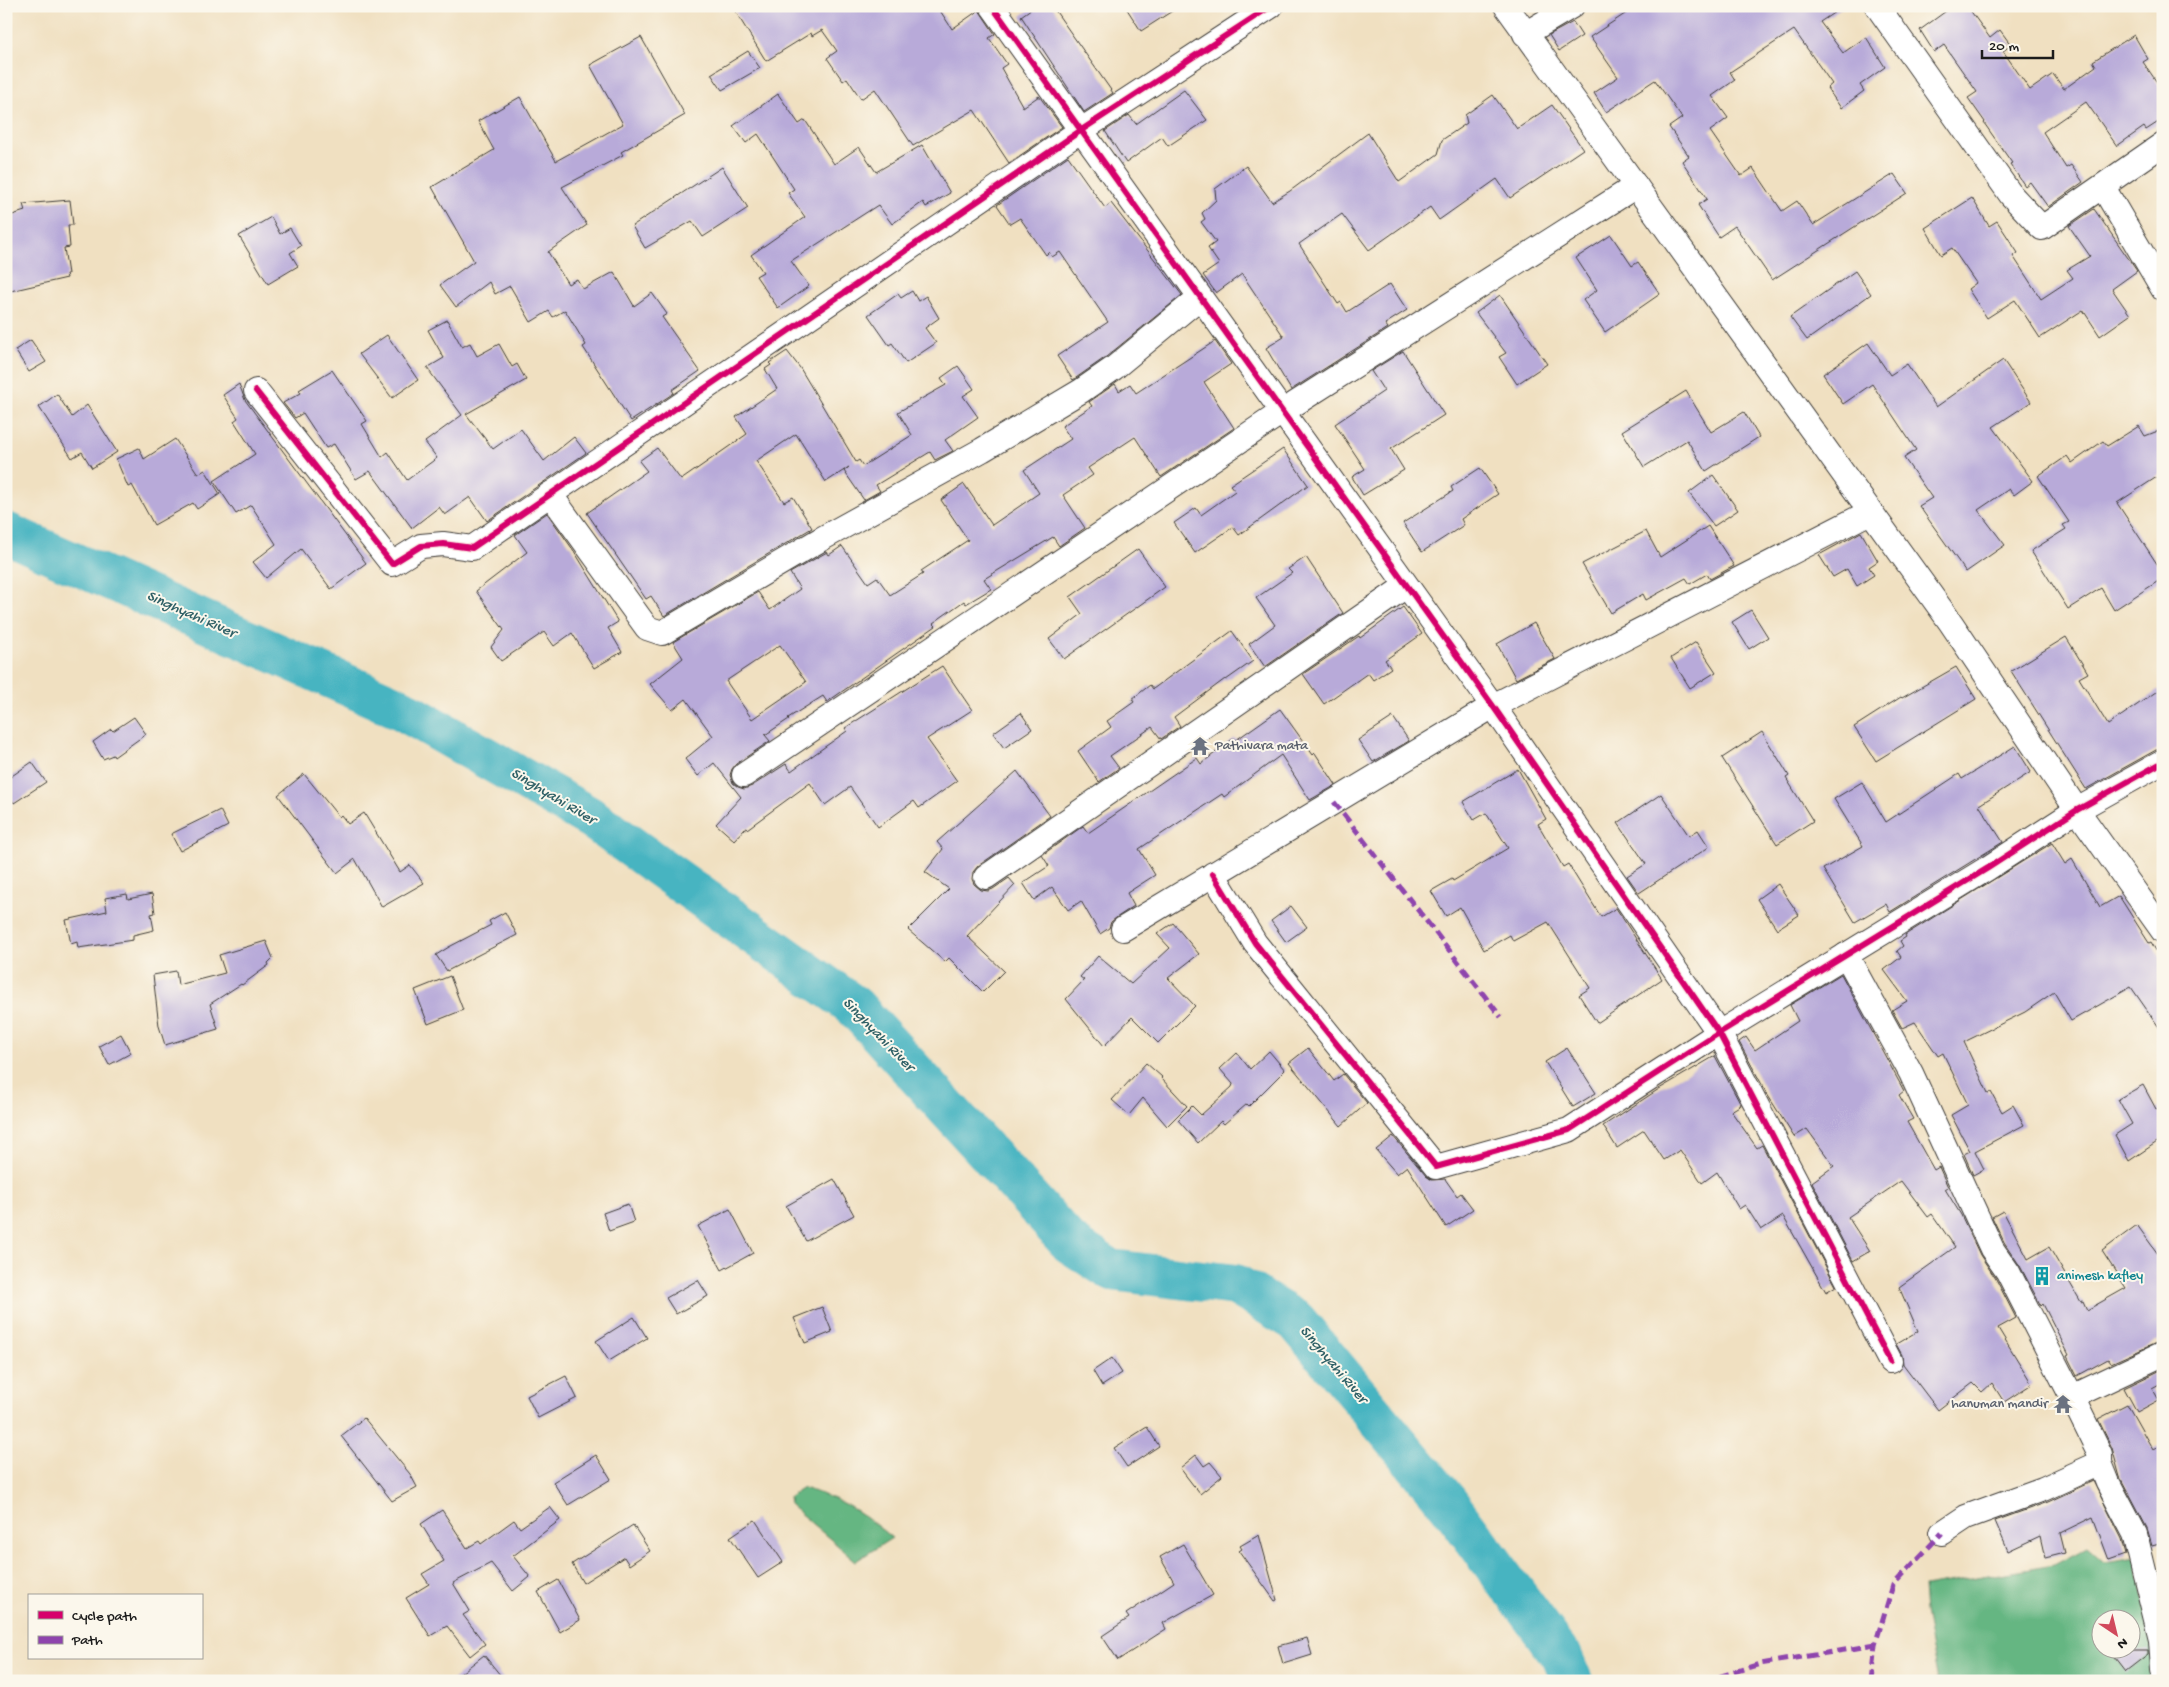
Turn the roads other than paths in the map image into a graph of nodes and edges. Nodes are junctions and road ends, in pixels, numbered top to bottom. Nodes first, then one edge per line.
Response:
1 (992, 6) edge
2 (1271, 6) edge
3 (1506, 6) edge
4 (1572, 6) edge
5 (1877, 6) edge
6 (1525, 34) junction
7 (1080, 131) junction
8 (2163, 144) edge
9 (1636, 186) junction
10 (2103, 187) junction
11 (2163, 289) edge
12 (1199, 298) junction
13 (256, 391) dead end
14 (1282, 412) junction
15 (550, 494) junction
16 (1870, 512) junction
17 (1406, 586) junction
18 (1493, 706) junction
19 (2163, 762) edge
20 (744, 775) dead end
21 (2077, 810) junction
22 (1213, 874) junction
23 (986, 877) dead end
24 (1122, 929) dead end
25 (2163, 931) edge
26 (1846, 955) junction
27 (1719, 1033) junction
28 (2163, 1354) edge
29 (1890, 1361) dead end
30 (2072, 1397) junction
31 (2100, 1463) junction
32 (1942, 1533) dead end
33 (2163, 1670) edge

1 - 7 street
2 - 7 street
3 - 6 street
4 - 6 street
5 - 10 street
6 - 9 street
7 - 12 street
7 - 15 street
8 - 10 street
9 - 14 street
9 - 16 street
10 - 11 street
12 - 14 street
12 - 15 street
13 - 15 street
14 - 17 street
14 - 20 street
16 - 18 street
16 - 21 street
17 - 18 street
17 - 23 street
18 - 22 street
18 - 27 street
19 - 21 street
21 - 25 street
21 - 26 street
22 - 24 street
22 - 27 street
26 - 27 street
26 - 30 street
27 - 29 street
28 - 30 street
30 - 31 street
31 - 32 street
31 - 33 street

